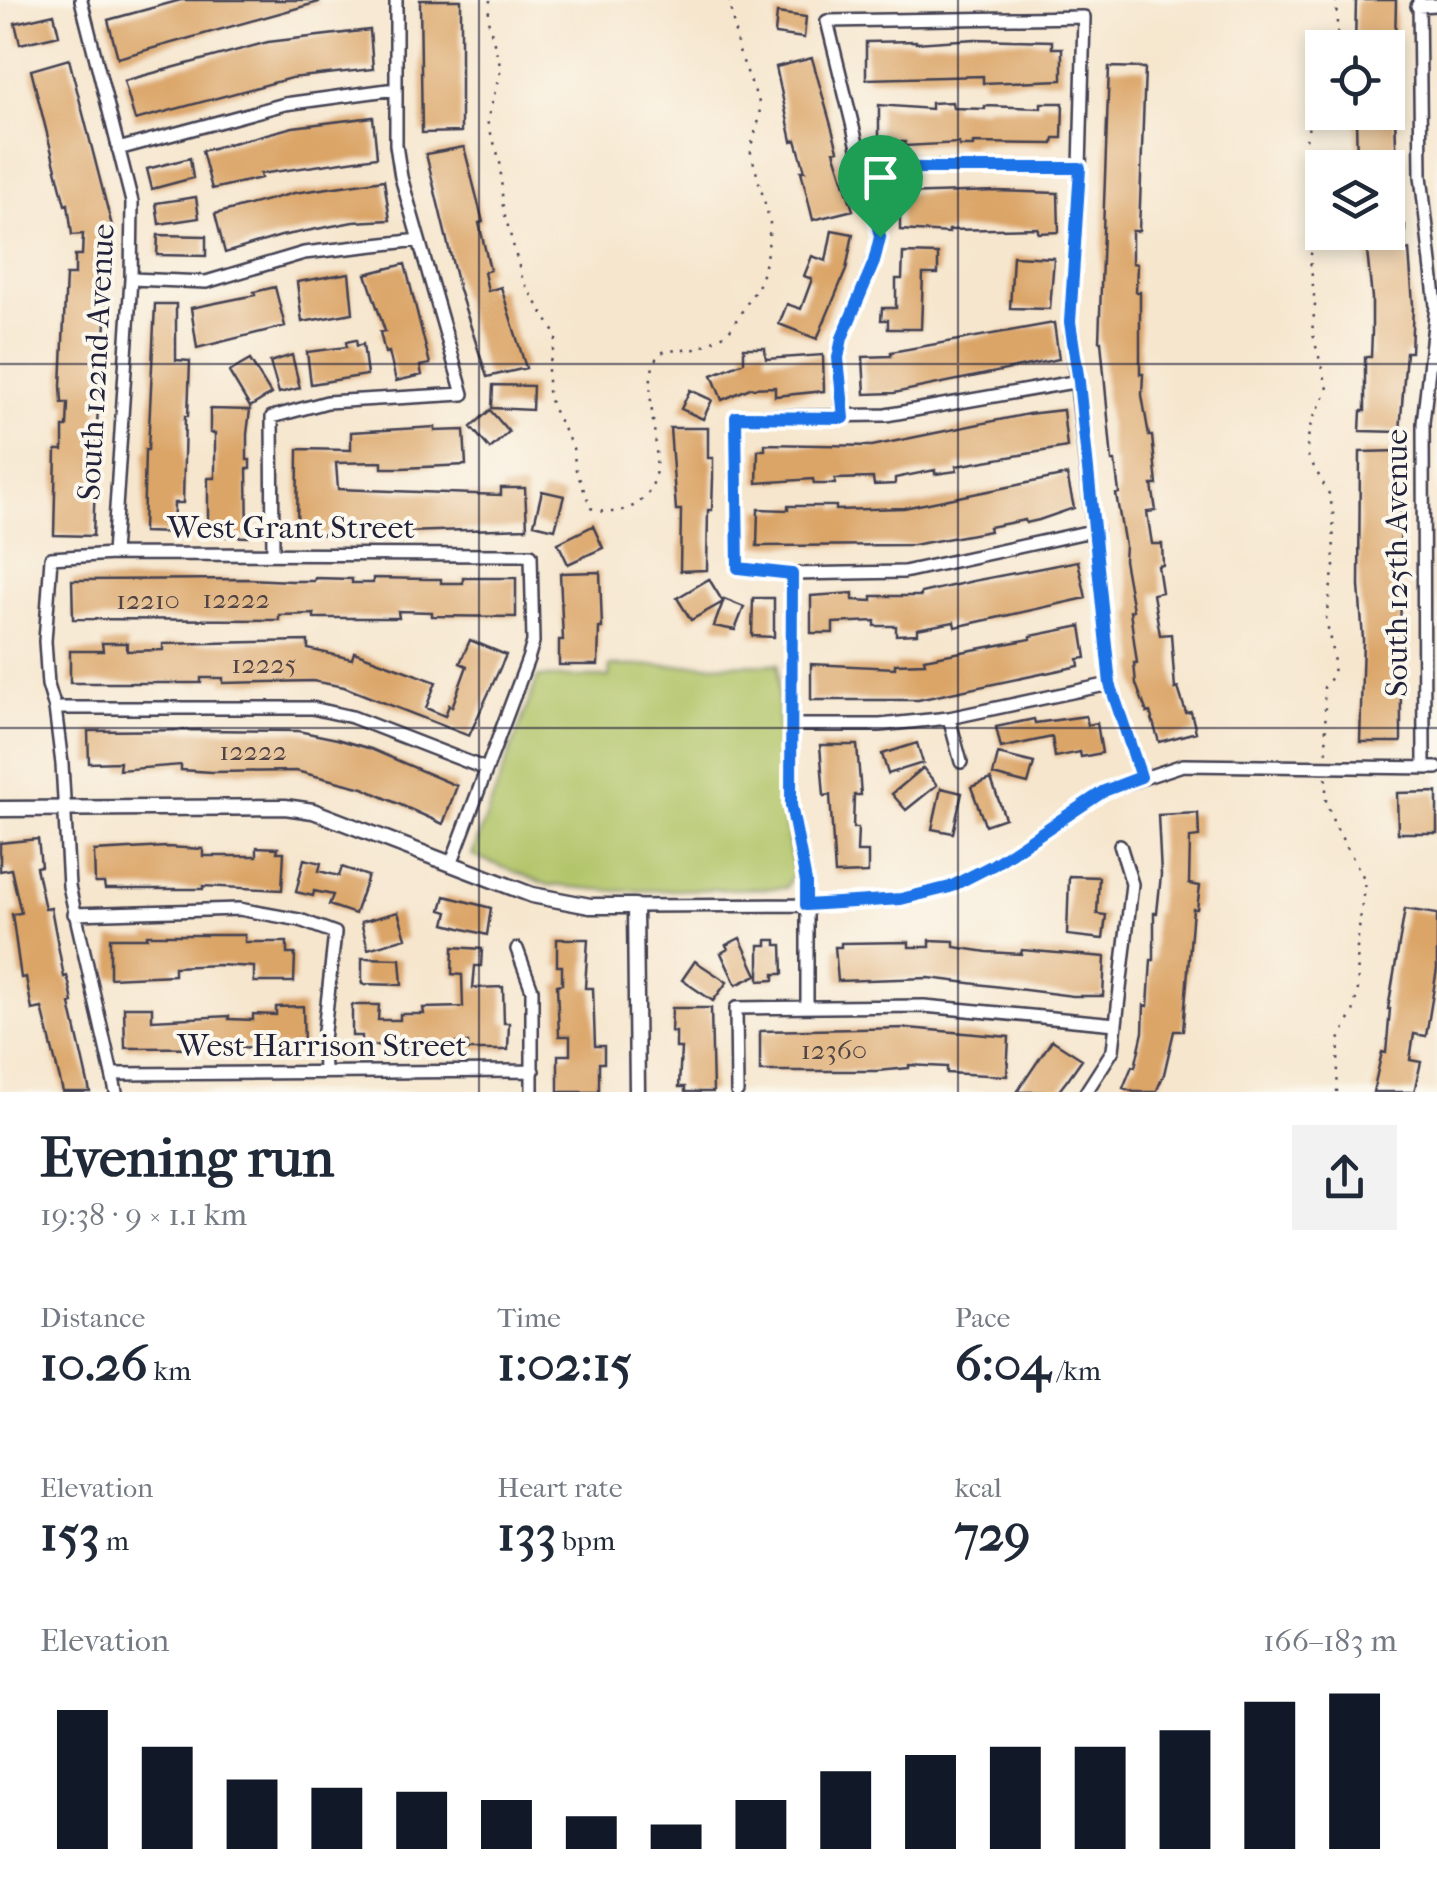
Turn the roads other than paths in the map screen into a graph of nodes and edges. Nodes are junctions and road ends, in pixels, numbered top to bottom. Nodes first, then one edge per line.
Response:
1 (80, 0) edge
2 (396, 0) edge
3 (1418, 3) edge
4 (1437, 6) edge
5 (395, 89) junction
6 (118, 149) junction
7 (1437, 154) edge
8 (1420, 155) junction
9 (865, 168) junction
10 (1080, 168) junction
11 (419, 240) junction
12 (131, 278) junction
13 (1437, 306) edge
14 (1079, 382) junction
15 (844, 418) junction
16 (1422, 457) junction
17 (1437, 457) edge
18 (1096, 530) junction
19 (113, 554) junction
20 (272, 554) junction
21 (792, 574) junction
22 (1423, 606) junction
23 (1437, 606) edge
24 (1110, 684) junction
25 (55, 708) junction
26 (949, 718) junction
27 (792, 726) junction
28 (961, 762) dead end
29 (1430, 768) edge
30 (486, 769) junction
31 (1141, 777) junction
32 (63, 808) junction
33 (0, 809) edge
34 (1120, 845) dead end
35 (451, 864) junction
36 (806, 905) junction
37 (635, 906) junction
38 (74, 914) junction
39 (516, 949) dead end
40 (806, 1005) junction
41 (1116, 1024) junction
42 (532, 1071) junction
43 (324, 1072) junction
44 (112, 1074) junction
45 (116, 1092) edge
46 (532, 1092) edge
47 (637, 1092) edge
48 (737, 1092) edge
49 (1086, 1092) edge

1 - 6 street, South 122nd Avenue
2 - 5 street
3 - 4 street
3 - 8 street, South 125th Avenue
5 - 6 street
5 - 11 street
6 - 12 street, South 122nd Avenue
7 - 8 street
8 - 13 street, South 125th Avenue
9 - 10 street
9 - 10 street
9 - 15 street
10 - 14 street
11 - 12 street
11 - 20 street
12 - 19 street, South 122nd Avenue
13 - 16 street, South 125th Avenue
14 - 15 street
14 - 18 street
15 - 21 street
16 - 17 street
16 - 22 street, South 125th Avenue
18 - 21 street
18 - 24 street
19 - 20 street, West Grant Street
19 - 25 street, West Grant Street
20 - 30 street, West Grant Street
21 - 27 street
22 - 23 street
22 - 29 street, South 125th Avenue
24 - 26 street
24 - 31 street
25 - 30 street
25 - 32 street
26 - 27 street
26 - 28 street
27 - 36 street
29 - 31 street
30 - 35 street
31 - 36 street
32 - 33 street
32 - 35 street
32 - 38 street
34 - 41 street
35 - 37 street
36 - 37 street
36 - 40 street
37 - 47 street
38 - 43 street
38 - 44 street
39 - 42 street
40 - 41 street
40 - 48 street
41 - 49 street
42 - 43 street, West Harrison Street
42 - 46 street
43 - 44 street, West Harrison Street
44 - 45 street

